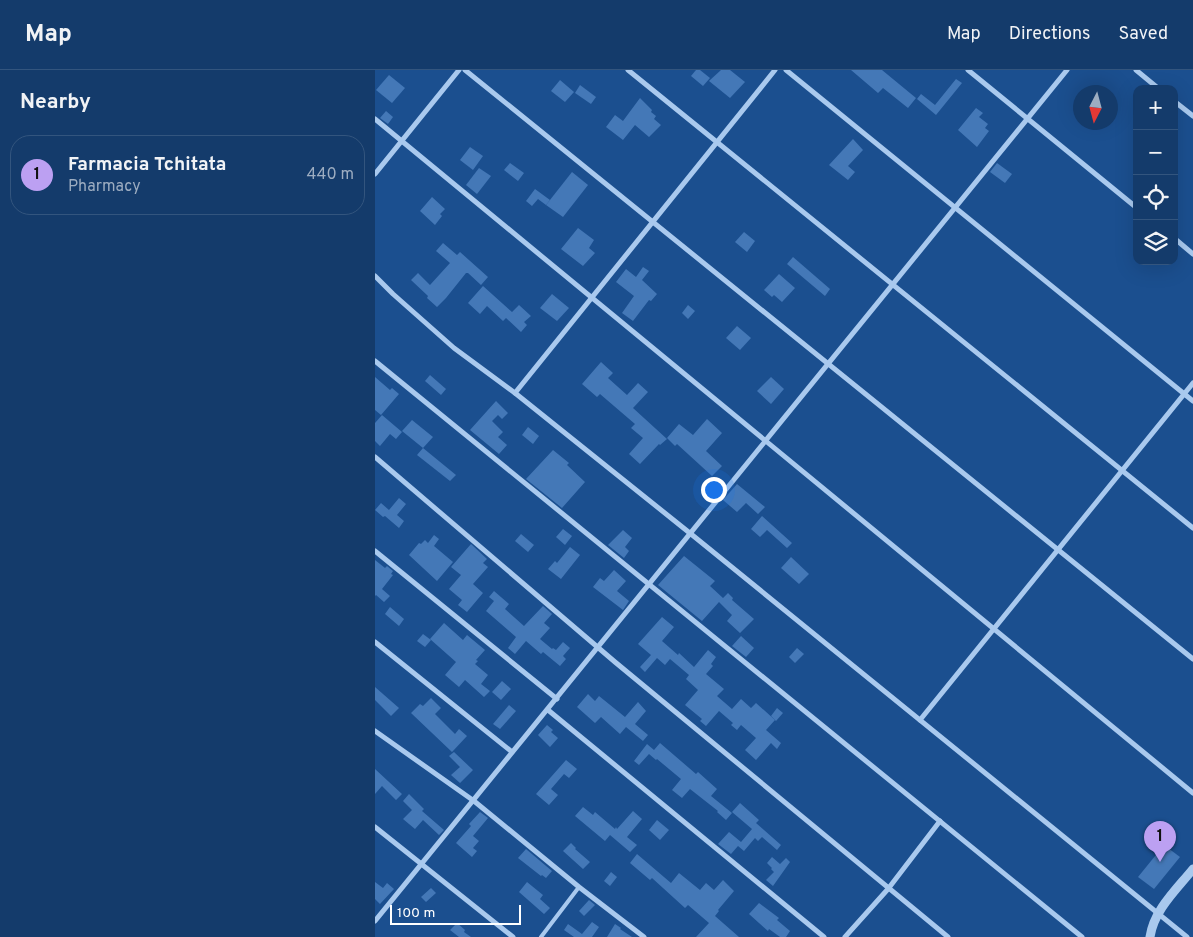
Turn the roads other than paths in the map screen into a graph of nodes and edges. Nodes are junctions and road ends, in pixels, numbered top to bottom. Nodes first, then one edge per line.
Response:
1 (459, 70) edge
2 (465, 70) edge
3 (628, 70) edge
4 (775, 70) edge
5 (786, 70) edge
6 (968, 70) edge
7 (1067, 70) edge
8 (1136, 70) edge
9 (1154, 85) edge
10 (1178, 104) edge
11 (1193, 116) edge
12 (1027, 118) junction
13 (375, 119) edge
14 (401, 141) junction
15 (717, 142) junction
16 (375, 174) edge
17 (1133, 205) edge
18 (955, 208) junction
19 (653, 222) junction
20 (1178, 241) edge
21 (1193, 254) edge
22 (375, 276) edge
23 (893, 285) junction
24 (592, 298) junction
25 (375, 360) edge
26 (829, 364) junction
27 (1193, 383) edge
28 (515, 394) junction
29 (1184, 394) junction
30 (1193, 401) edge
31 (766, 441) junction
32 (375, 458) edge
33 (1122, 471) junction
34 (1193, 528) edge
35 (691, 534) junction
36 (1058, 549) junction
37 (375, 551) edge
38 (649, 585) junction
39 (994, 629) junction
40 (375, 642) edge
41 (598, 648) junction
42 (1193, 659) edge
43 (557, 699) junction
44 (547, 710) junction
45 (920, 720) junction
46 (375, 730) edge
47 (512, 752) junction
48 (1193, 793) edge
49 (474, 801) junction
50 (940, 821) junction
51 (375, 827) edge
52 (423, 864) junction
53 (1193, 869) edge
54 (579, 887) junction
55 (888, 888) junction
56 (1158, 912) junction
57 (375, 921) edge
58 (513, 937) edge
59 (541, 937) edge
60 (643, 937) edge
61 (825, 937) edge
62 (845, 937) edge
63 (948, 937) edge
64 (1082, 937) edge
65 (1151, 937) edge
66 (1187, 937) edge

1 - 14 street
2 - 19 street
3 - 15 street
4 - 15 street
5 - 18 street
6 - 12 street
7 - 12 street
8 - 9 street
10 - 11 street
12 - 17 street
12 - 18 street
13 - 14 street
14 - 16 street
14 - 24 street
15 - 19 street
15 - 23 street
18 - 23 street
18 - 29 street
19 - 24 street
19 - 26 street
20 - 21 street
22 - 28 street
23 - 26 street
23 - 33 street
24 - 28 street
24 - 31 street
25 - 38 street
26 - 31 street
26 - 36 street
27 - 29 street
28 - 35 street
29 - 30 street
29 - 33 street
31 - 35 street
31 - 39 street
32 - 41 street
33 - 34 street
33 - 36 street
35 - 38 street
35 - 45 street
36 - 39 street
36 - 42 street
37 - 43 street
38 - 41 street
38 - 50 street
39 - 45 street
39 - 48 street
40 - 47 street
41 - 43 street
41 - 55 street
43 - 44 street
44 - 47 street
44 - 61 street
45 - 56 street
46 - 49 street
47 - 49 street
49 - 52 street
49 - 54 street
50 - 55 street
50 - 64 street
51 - 52 street
52 - 57 street
52 - 58 street
53 - 56 street
54 - 59 lane
54 - 60 street
55 - 62 street
55 - 63 street
56 - 65 street
56 - 66 street

